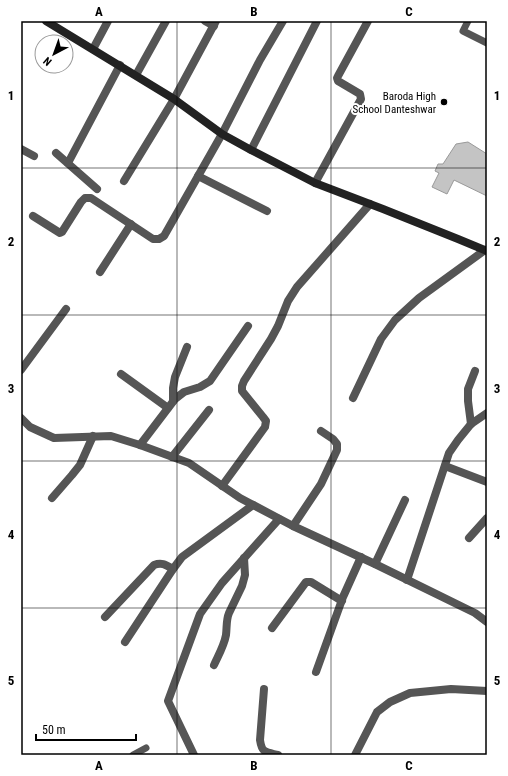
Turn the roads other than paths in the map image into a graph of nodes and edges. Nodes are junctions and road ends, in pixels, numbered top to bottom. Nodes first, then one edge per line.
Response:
1 (108, 21) edge
2 (166, 21) edge
3 (205, 21) edge
4 (284, 21) edge
5 (317, 21) edge
6 (368, 21) edge
7 (468, 21) edge
8 (52, 23) edge
9 (215, 24) edge
10 (487, 44) edge
11 (93, 49) junction
12 (120, 65) junction
13 (136, 75) junction
14 (174, 98) junction
15 (222, 134) junction
16 (21, 149) edge
17 (251, 150) junction
18 (56, 153) dead end
19 (34, 156) dead end
20 (68, 163) junction
21 (198, 176) junction
22 (124, 181) dead end
23 (315, 183) junction
24 (97, 189) dead end
25 (370, 204) junction
26 (267, 211) dead end
27 (33, 216) dead end
28 (131, 224) junction
29 (486, 251) edge
30 (100, 272) dead end
31 (66, 309) dead end
32 (248, 326) dead end
33 (187, 348) dead end
34 (21, 370) edge
35 (475, 371) dead end
36 (122, 374) dead end
37 (353, 398) dead end
38 (171, 405) junction
39 (209, 410) dead end
40 (487, 413) edge
41 (21, 418) edge
42 (471, 424) junction
43 (321, 431) dead end
44 (93, 436) junction
45 (140, 445) junction
46 (172, 457) junction
47 (446, 466) junction
48 (487, 482) edge
49 (222, 486) junction
50 (52, 498) dead end
51 (405, 500) dead end
52 (253, 505) junction
53 (487, 518) edge
54 (279, 519) junction
55 (293, 526) junction
56 (469, 538) dead end
57 (361, 557) junction
58 (244, 558) junction
59 (375, 564) junction
60 (173, 569) junction
61 (407, 580) junction
62 (342, 601) junction
63 (105, 617) dead end
64 (487, 622) edge
65 (272, 628) dead end
66 (125, 642) dead end
67 (214, 665) dead end
68 (316, 672) dead end
69 (264, 689) dead end
70 (487, 691) edge
71 (146, 748) dead end
72 (133, 755) edge
73 (194, 755) edge
74 (278, 755) edge
75 (355, 755) edge

1 - 11 street
2 - 13 street
3 - 9 street
4 - 15 street
5 - 17 street
6 - 23 street
7 - 10 lane
8 - 11 street
9 - 14 street
11 - 12 street
12 - 13 street
12 - 20 street
13 - 14 street
14 - 15 street
14 - 22 street
15 - 17 street
15 - 21 street
16 - 19 street
17 - 23 street
18 - 20 street
20 - 24 street
21 - 26 street
21 - 28 street
23 - 25 street
25 - 29 street
25 - 49 street
27 - 28 street
28 - 30 street
29 - 37 street
31 - 34 street
32 - 38 street
33 - 38 street
35 - 42 street
36 - 38 street
38 - 45 street
39 - 46 street
40 - 42 street
41 - 44 street
42 - 47 street
43 - 55 street
44 - 45 street
44 - 50 street
45 - 46 street
46 - 49 street
47 - 48 street
47 - 61 street
49 - 52 street
51 - 59 street
52 - 54 street
52 - 60 street
53 - 56 street
54 - 55 street
54 - 58 street
55 - 57 street
57 - 59 street
57 - 62 street
58 - 67 street
58 - 73 street
59 - 61 street
60 - 63 street
60 - 66 street
61 - 64 street
62 - 65 street
62 - 68 street
69 - 74 street
70 - 75 street
71 - 72 lane

